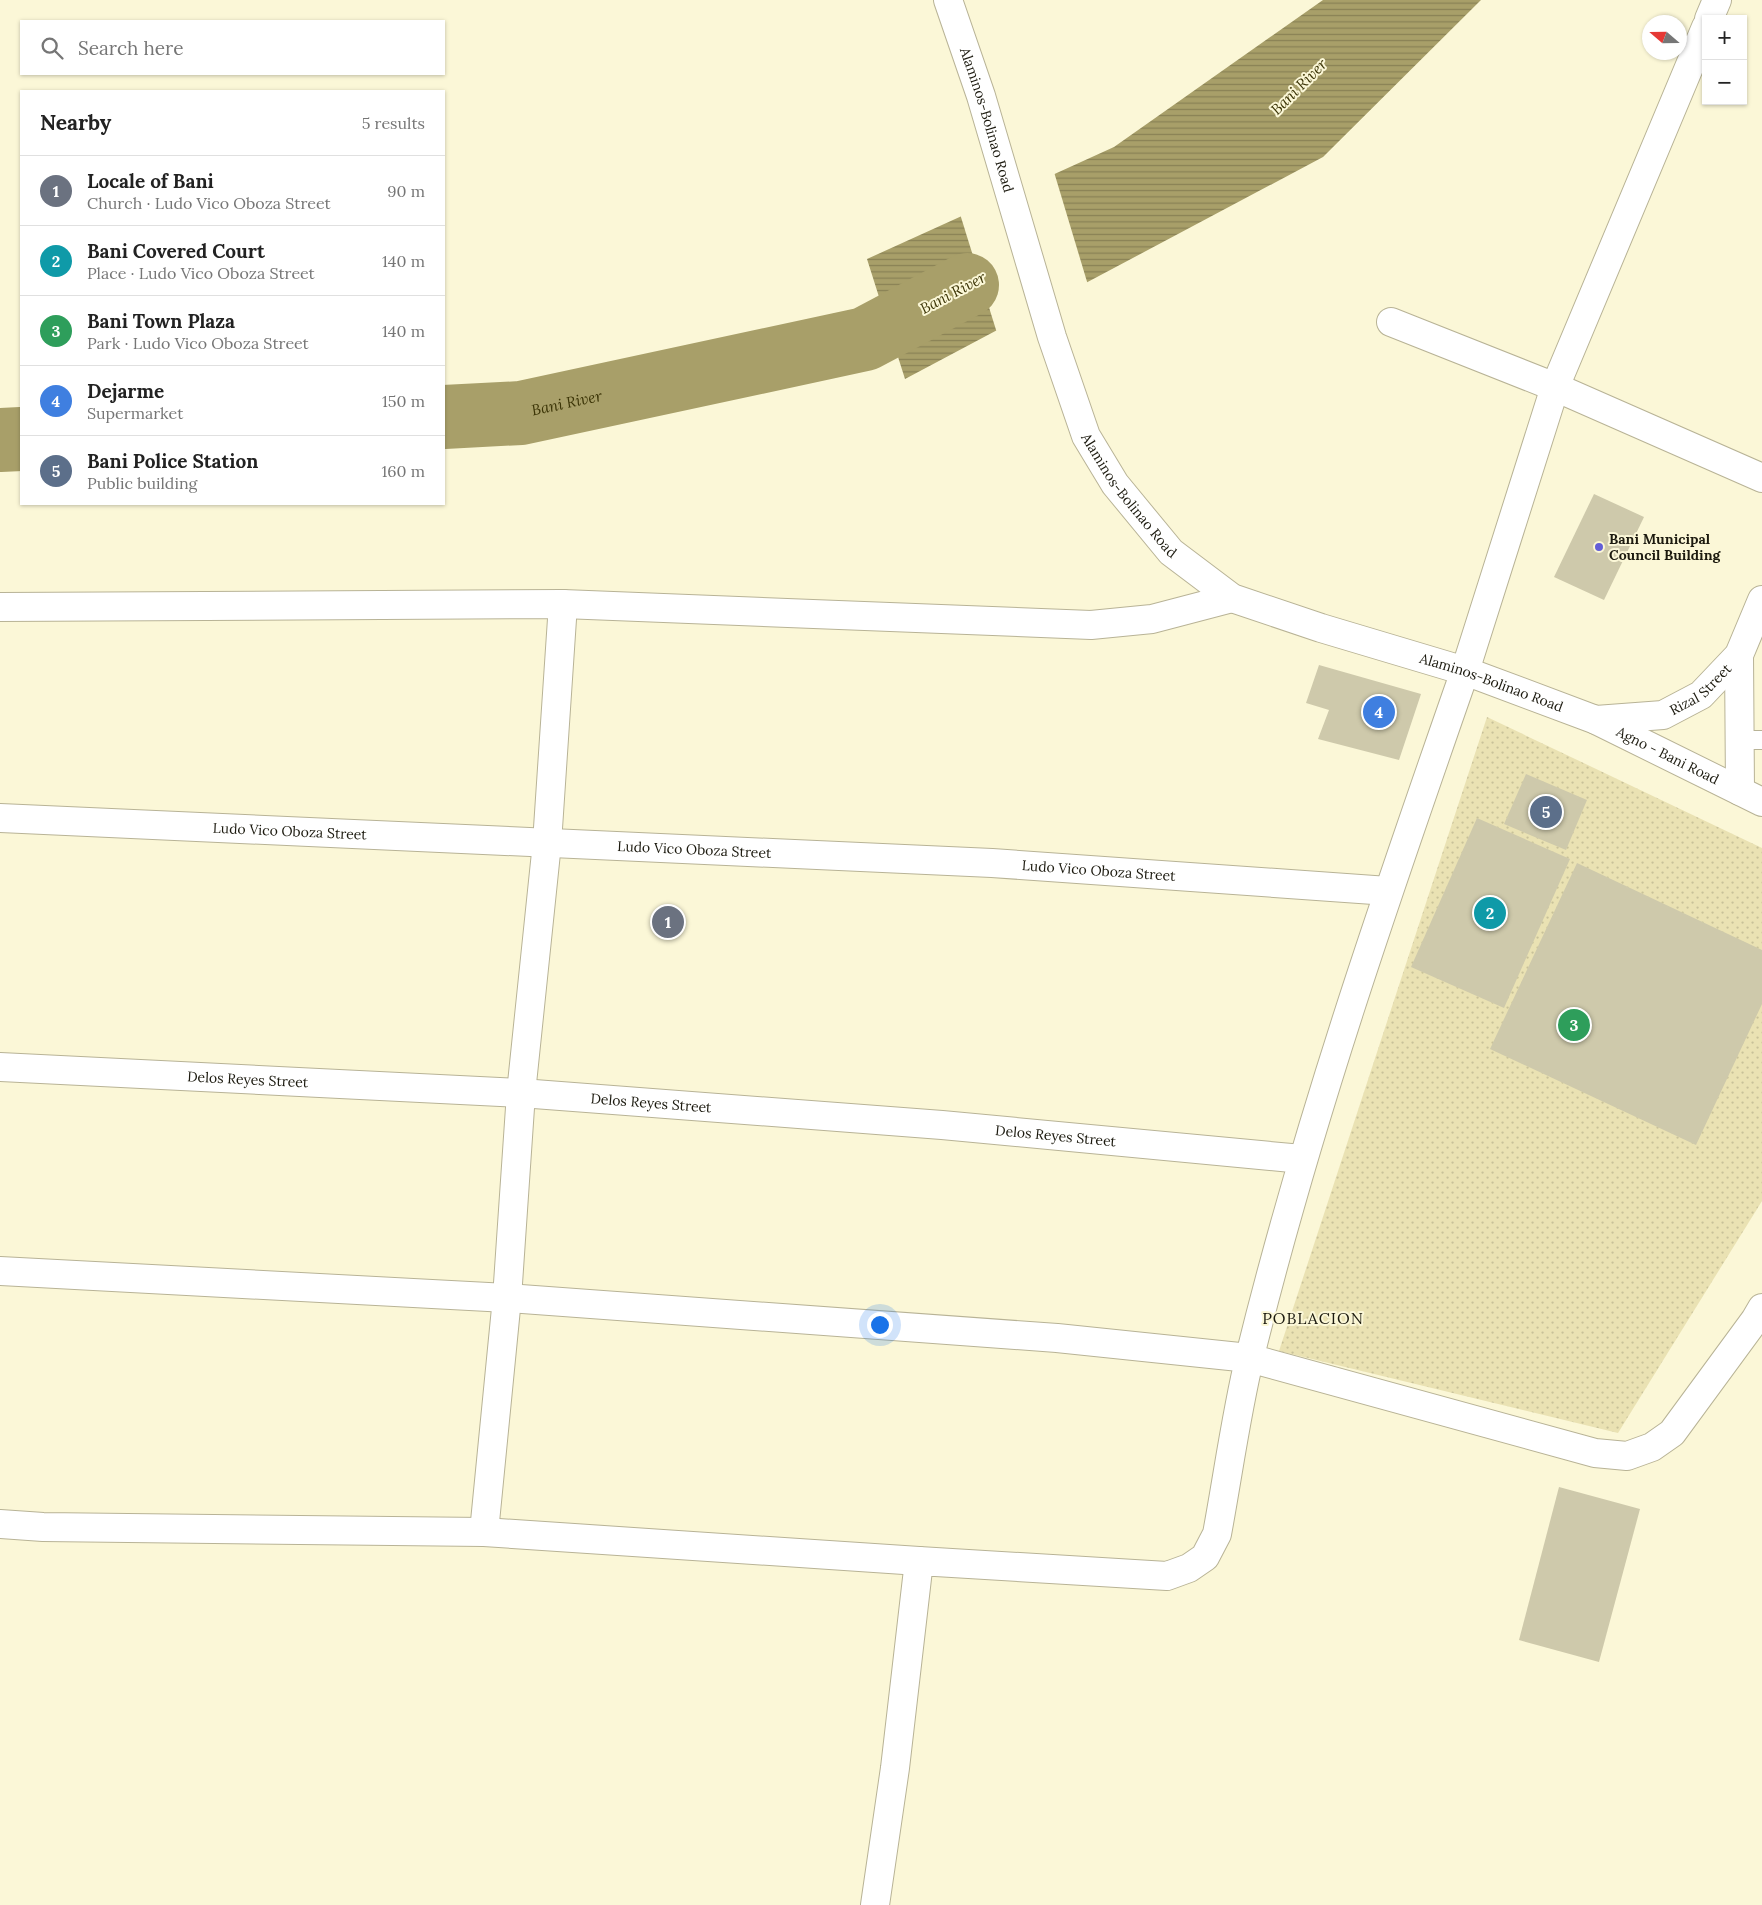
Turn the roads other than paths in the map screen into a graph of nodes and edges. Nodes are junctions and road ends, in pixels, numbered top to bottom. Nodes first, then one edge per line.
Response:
1 (948, 0) edge
2 (1717, 0) edge
3 (1711, 15) edge
4 (1702, 37) edge
5 (1391, 322) dead end
6 (1555, 387) junction
7 (1762, 478) edge
8 (1232, 598) junction
9 (1762, 600) edge
10 (564, 604) junction
11 (0, 606) edge
12 (1739, 655) junction
13 (1464, 671) junction
14 (1596, 720) junction
15 (1751, 740) edge
16 (1751, 797) edge
17 (0, 818) edge
18 (547, 844) junction
19 (1388, 891) junction
20 (0, 1067) edge
21 (521, 1093) junction
22 (1302, 1159) junction
23 (0, 1271) edge
24 (507, 1298) junction
25 (1762, 1308) edge
26 (1249, 1358) junction
27 (0, 1524) edge
28 (484, 1532) junction
29 (920, 1561) junction
30 (875, 1905) edge

1 - 8 street, Alaminos-Bolinao Road
2 - 3 street
4 - 6 street
5 - 6 street
6 - 7 street
6 - 13 street
8 - 10 street
8 - 13 street, Alaminos-Bolinao Road
9 - 12 street, Rizal Street
10 - 11 street
10 - 18 street
12 - 14 street, Rizal Street
12 - 15 street, Agno - Bani Road
13 - 14 street, Alaminos-Bolinao Road
13 - 19 street
14 - 16 street, Agno - Bani Road
15 - 16 street, Agno - Bani Road
17 - 18 street, Ludo Vico Oboza Street
18 - 19 street, Ludo Vico Oboza Street
18 - 21 street
19 - 22 street
20 - 21 street, Delos Reyes Street
21 - 22 street, Delos Reyes Street
21 - 24 street
22 - 26 street
23 - 24 street
24 - 26 street
24 - 28 street
25 - 26 street
26 - 29 street
27 - 28 street
28 - 29 street
29 - 30 street

